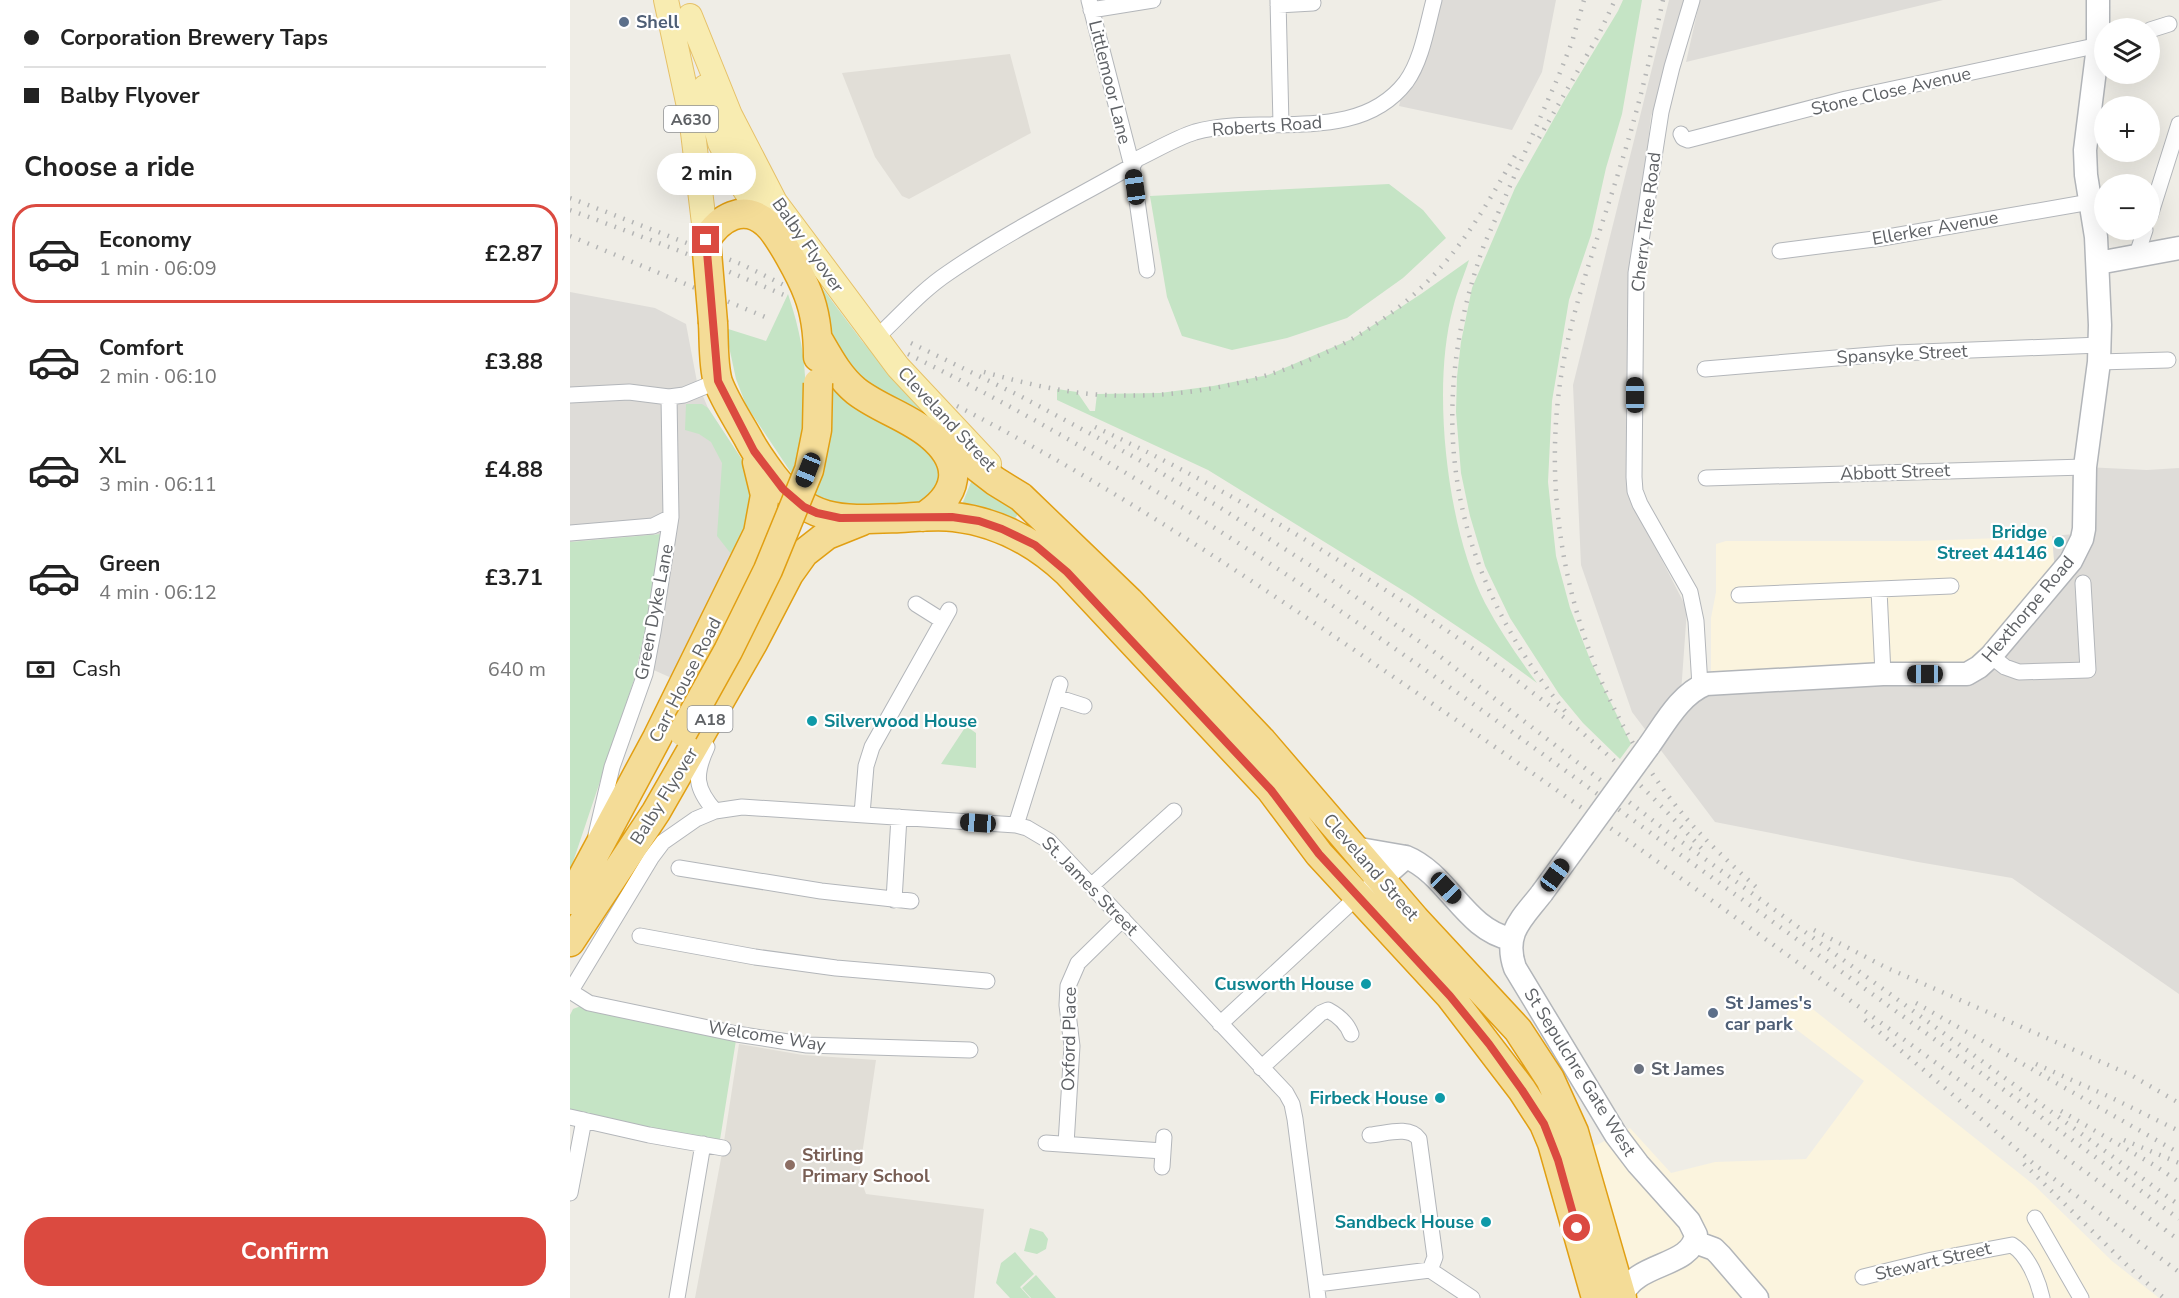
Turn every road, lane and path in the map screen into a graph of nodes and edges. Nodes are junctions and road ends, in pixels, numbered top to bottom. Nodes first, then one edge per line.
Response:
1 (666, 0) edge
2 (1153, 0) edge
3 (1434, 0) edge
4 (1692, 0) edge
5 (2098, 0) edge
6 (1278, 3) edge
7 (1313, 3) dead end
8 (1090, 5) edge
9 (688, 8) edge
10 (2099, 18) edge
11 (2169, 24) dead end
12 (2160, 27) edge
13 (2094, 46) edge
14 (2095, 84) edge
15 (1281, 124) junction
16 (2179, 124) edge
17 (1681, 134) dead end
18 (1132, 166) junction
19 (2160, 184) edge
20 (2090, 202) junction
21 (767, 224) junction
22 (706, 240) junction
23 (2142, 240) edge
24 (2179, 248) edge
25 (1779, 251) dead end
26 (2137, 254) junction
27 (2098, 263) junction
28 (1147, 270) dead end
29 (876, 338) junction
30 (818, 339) junction
31 (2099, 353) junction
32 (2168, 360) dead end
33 (1705, 369) dead end
34 (718, 381) junction
35 (570, 395) edge
36 (669, 397) junction
37 (931, 436) junction
38 (754, 451) junction
39 (2085, 466) junction
40 (1706, 478) dead end
41 (1021, 497) junction
42 (923, 517) junction
43 (671, 518) junction
44 (867, 519) junction
45 (570, 533) edge
46 (2083, 583) dead end
47 (1951, 586) dead end
48 (1879, 590) junction
49 (1739, 595) dead end
50 (916, 604) dead end
51 (753, 643) junction
52 (1991, 656) junction
53 (1883, 674) junction
54 (1700, 686) junction
55 (1084, 706) dead end
56 (683, 732) joint
57 (715, 811) junction
58 (1174, 811) dead end
59 (861, 814) junction
60 (899, 817) junction
61 (1016, 825) junction
62 (1354, 849) junction
63 (592, 857) junction
64 (1406, 857) junction
65 (679, 868) dead end
66 (1381, 879) junction
67 (1091, 886) junction
68 (1357, 897) junction
69 (570, 900) edge
70 (894, 900) junction
71 (911, 901) dead end
72 (1123, 920) junction
73 (1385, 925) junction
74 (640, 936) dead end
75 (570, 937) edge
76 (1511, 939) junction
77 (570, 942) edge
78 (987, 981) dead end
79 (570, 992) edge
80 (1220, 1024) junction
81 (1351, 1034) dead end
82 (970, 1050) dead end
83 (1261, 1068) junction
84 (577, 1119) edge
85 (1370, 1135) dead end
86 (1046, 1143) dead end
87 (703, 1144) junction
88 (1066, 1144) junction
89 (723, 1148) dead end
90 (1163, 1152) dead end
91 (570, 1193) edge
92 (2035, 1218) dead end
93 (1695, 1242) junction
94 (1430, 1270) junction
95 (1863, 1277) dead end
96 (1614, 1288) edge
97 (1318, 1291) edge
98 (677, 1298) edge
99 (1472, 1298) edge
100 (1757, 1298) edge
101 (2042, 1298) edge
102 (2081, 1298) edge

1 - 22 main road, A630
2 - 8 street
3 - 15 street, Roberts Road
4 - 54 street, Cherry Tree Road
5 - 10 street, Hexthorpe Road
6 - 7 street
6 - 15 street
8 - 18 street, Littlemoor Lane
9 - 21 main road, Balby Flyover / A630
9 - 29 main road, Balby Flyover / A630
11 - 12 street
13 - 17 street, Stone Close Avenue
14 - 20 street, Hexthorpe Road
15 - 18 street, Roberts Road
16 - 19 street
18 - 28 street, Littlemoor Lane
18 - 29 street, Roberts Road
20 - 25 street, Ellerker Avenue
20 - 27 street, Hexthorpe Road
21 - 22 highway, Balby Flyover
21 - 30 highway, Balby Flyover / A630
22 - 34 highway, Balby Flyover / A630, bridge
23 - 26 street
24 - 26 street
26 - 27 street
27 - 31 street, Hexthorpe Road
29 - 41 main road, Cleveland Street / A630
30 - 37 highway, Balby Flyover / A630
30 - 56 highway, Balby Flyover / A18, bridge
31 - 32 street, Spansyke Street
31 - 33 street, Spansyke Street
31 - 39 street, Hexthorpe Road
34 - 36 street
34 - 38 highway, Balby Flyover / A630
35 - 36 street
36 - 43 street, Green Dyke Lane
37 - 41 highway, Cleveland Street / A630
37 - 42 highway, Balby Flyover / A630
38 - 44 highway, Balby Flyover / A630
38 - 63 highway, Carr House Road / A18
39 - 40 street, Abbott Street
39 - 52 street, Hexthorpe Road
41 - 62 highway, Cleveland Street / A630
42 - 44 highway, Balby Flyover / A630
42 - 68 highway, Cleveland Street / A630
43 - 45 street
43 - 63 street, Green Dyke Lane
44 - 51 highway, Balby Flyover / A18
46 - 52 street
47 - 48 street
48 - 49 street
48 - 53 street
50 - 59 street
51 - 57 street
51 - 77 highway, Balby Flyover / A18
52 - 53 street, Hexthorpe Road
53 - 54 street, Hexthorpe Road
54 - 76 street, bridge
55 - 61 street
56 - 75 highway, Carr House Road / A18
57 - 59 street, St. James Street
57 - 79 street, St. James Street
58 - 67 street
59 - 60 street, St. James Street
60 - 61 street, St. James Street
60 - 70 street
61 - 67 street, St. James Street
62 - 64 street
62 - 66 highway, Cleveland Street / A630
63 - 69 highway, Carr House Road / A18
64 - 66 street
64 - 76 street
65 - 70 street
66 - 73 street
66 - 96 highway, Cleveland Street / A630
67 - 72 street, St. James Street
68 - 73 highway, Cleveland Street / A630
68 - 80 street
70 - 71 street
72 - 80 street, St. James Street
72 - 88 street, Oxford Place
73 - 96 highway, Cleveland Street / A630
74 - 78 street
76 - 93 street, St Sepulchre Gate West
79 - 82 street, Welcome Way
80 - 83 street, St. James Street
81 - 83 street
83 - 97 street, St. James Street
84 - 87 street
84 - 91 street
85 - 94 street
86 - 88 street
87 - 89 street
87 - 98 street
88 - 90 street
92 - 102 street
93 - 96 street
93 - 100 street
94 - 97 street
94 - 99 street
95 - 101 street, Stewart Street

